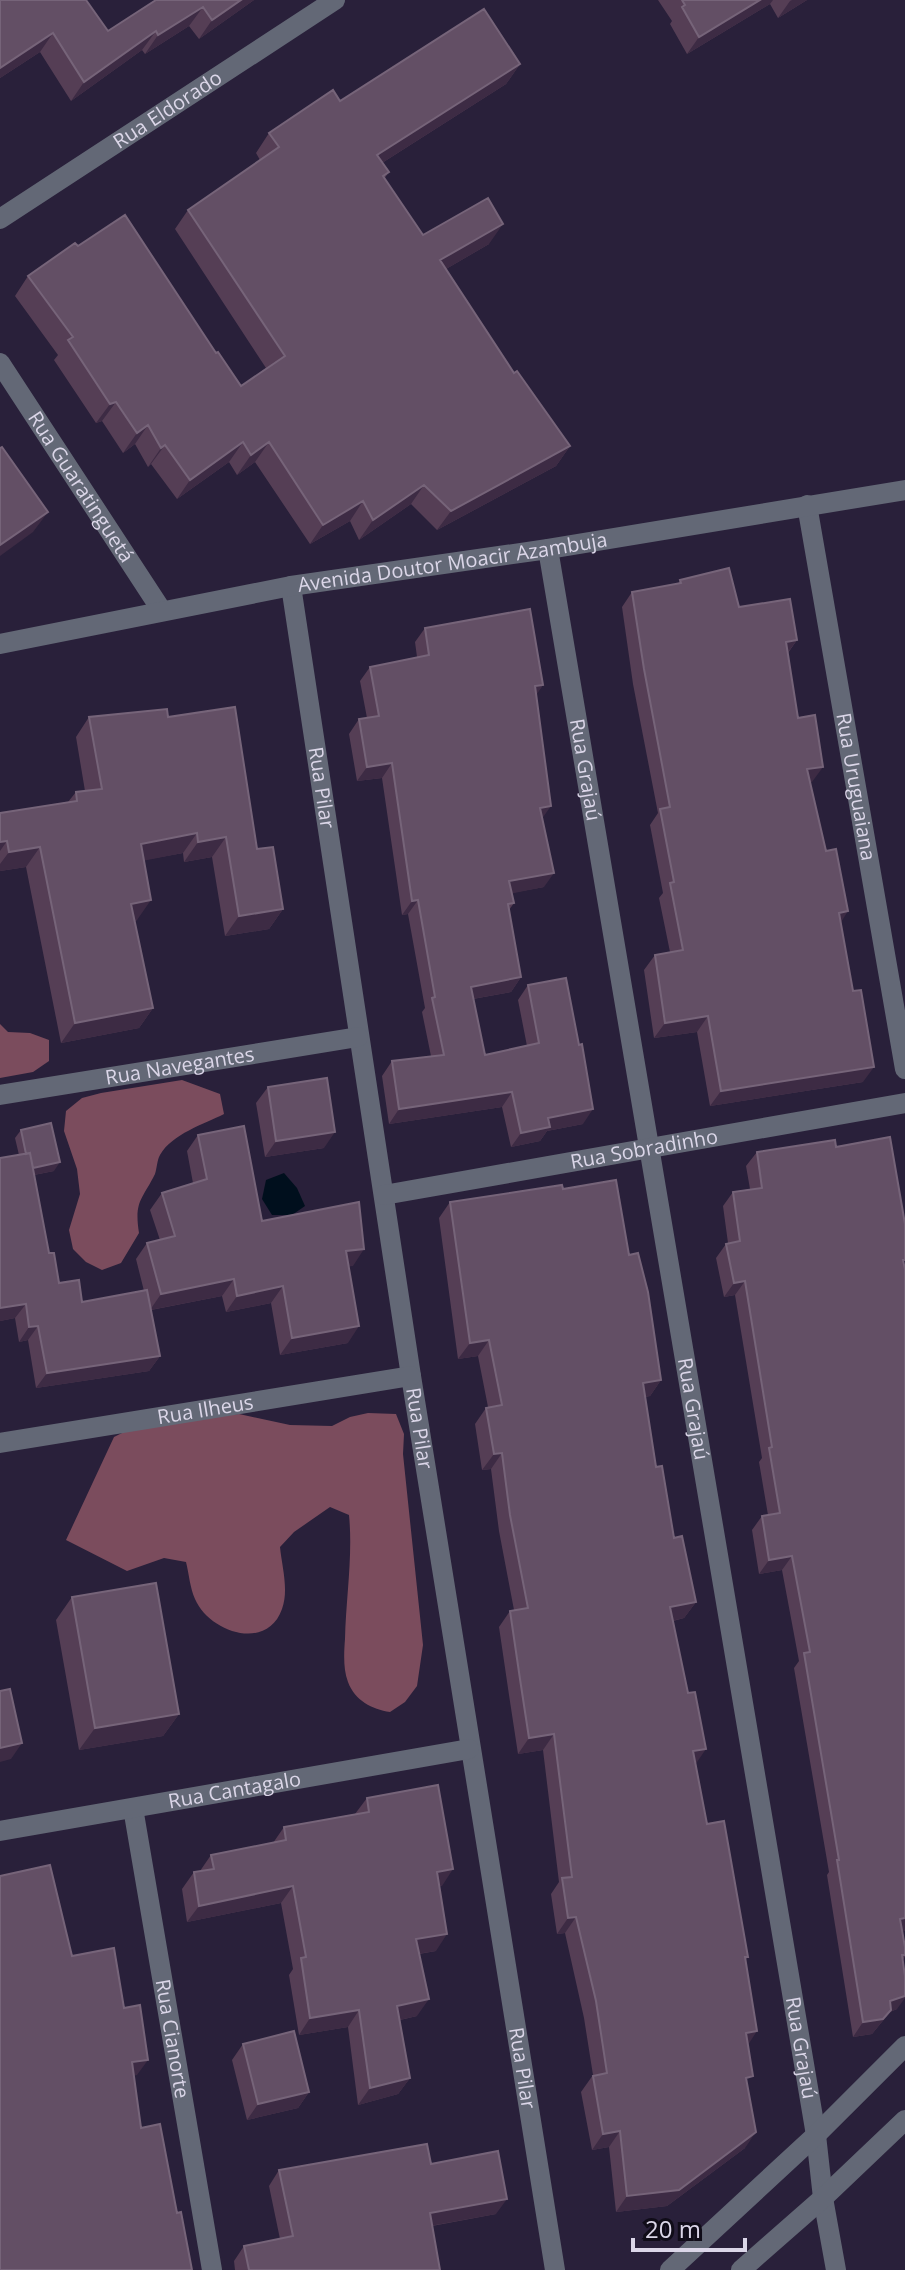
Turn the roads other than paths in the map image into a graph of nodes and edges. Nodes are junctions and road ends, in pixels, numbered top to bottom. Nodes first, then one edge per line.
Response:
1 (335, 0) edge
2 (0, 219) edge
3 (0, 363) edge
4 (905, 490) edge
5 (807, 505) junction
6 (548, 549) junction
7 (291, 586) junction
8 (162, 611) junction
9 (0, 644) edge
10 (358, 1037) junction
11 (905, 1069) edge
12 (0, 1095) edge
13 (905, 1103) edge
14 (648, 1147) junction
15 (384, 1195) junction
16 (411, 1376) junction
17 (0, 1443) edge
18 (469, 1749) junction
19 (133, 1808) junction
20 (0, 1831) edge
21 (905, 2046) edge
22 (905, 2120) edge
23 (816, 2135) junction
24 (823, 2198) junction
25 (212, 2270) edge
26 (555, 2270) edge
27 (670, 2270) edge
28 (741, 2270) edge
29 (836, 2270) edge

1 - 2 street, Rua Eldorado
3 - 8 street, Rua Guaratinguetá
4 - 5 street, Avenida Doutor Moacir Azambuja
5 - 6 street, Avenida Doutor Moacir Azambuja
5 - 11 street, Rua Uruguaiana
6 - 7 street, Avenida Doutor Moacir Azambuja
6 - 14 street, Rua Grajaú
7 - 8 street, Avenida Doutor Moacir Azambuja
7 - 10 street, Rua Pilar
8 - 9 street, Avenida Doutor Moacir Azambuja
10 - 12 street, Rua Navegantes
10 - 15 street, Rua Pilar
13 - 14 street, Rua Sobradinho
14 - 15 street, Rua Sobradinho
14 - 23 street, Rua Grajaú
15 - 16 street, Rua Pilar
16 - 17 street, Rua Ilheus
16 - 18 street, Rua Pilar
18 - 19 street, Rua Cantagalo
18 - 26 street, Rua Pilar
19 - 20 street, Rua Cantagalo
19 - 25 street, Rua Cianorte
21 - 23 street
22 - 24 street
23 - 24 street, Rua Grajaú
23 - 27 street
24 - 28 street
24 - 29 street, Rua Grajaú

